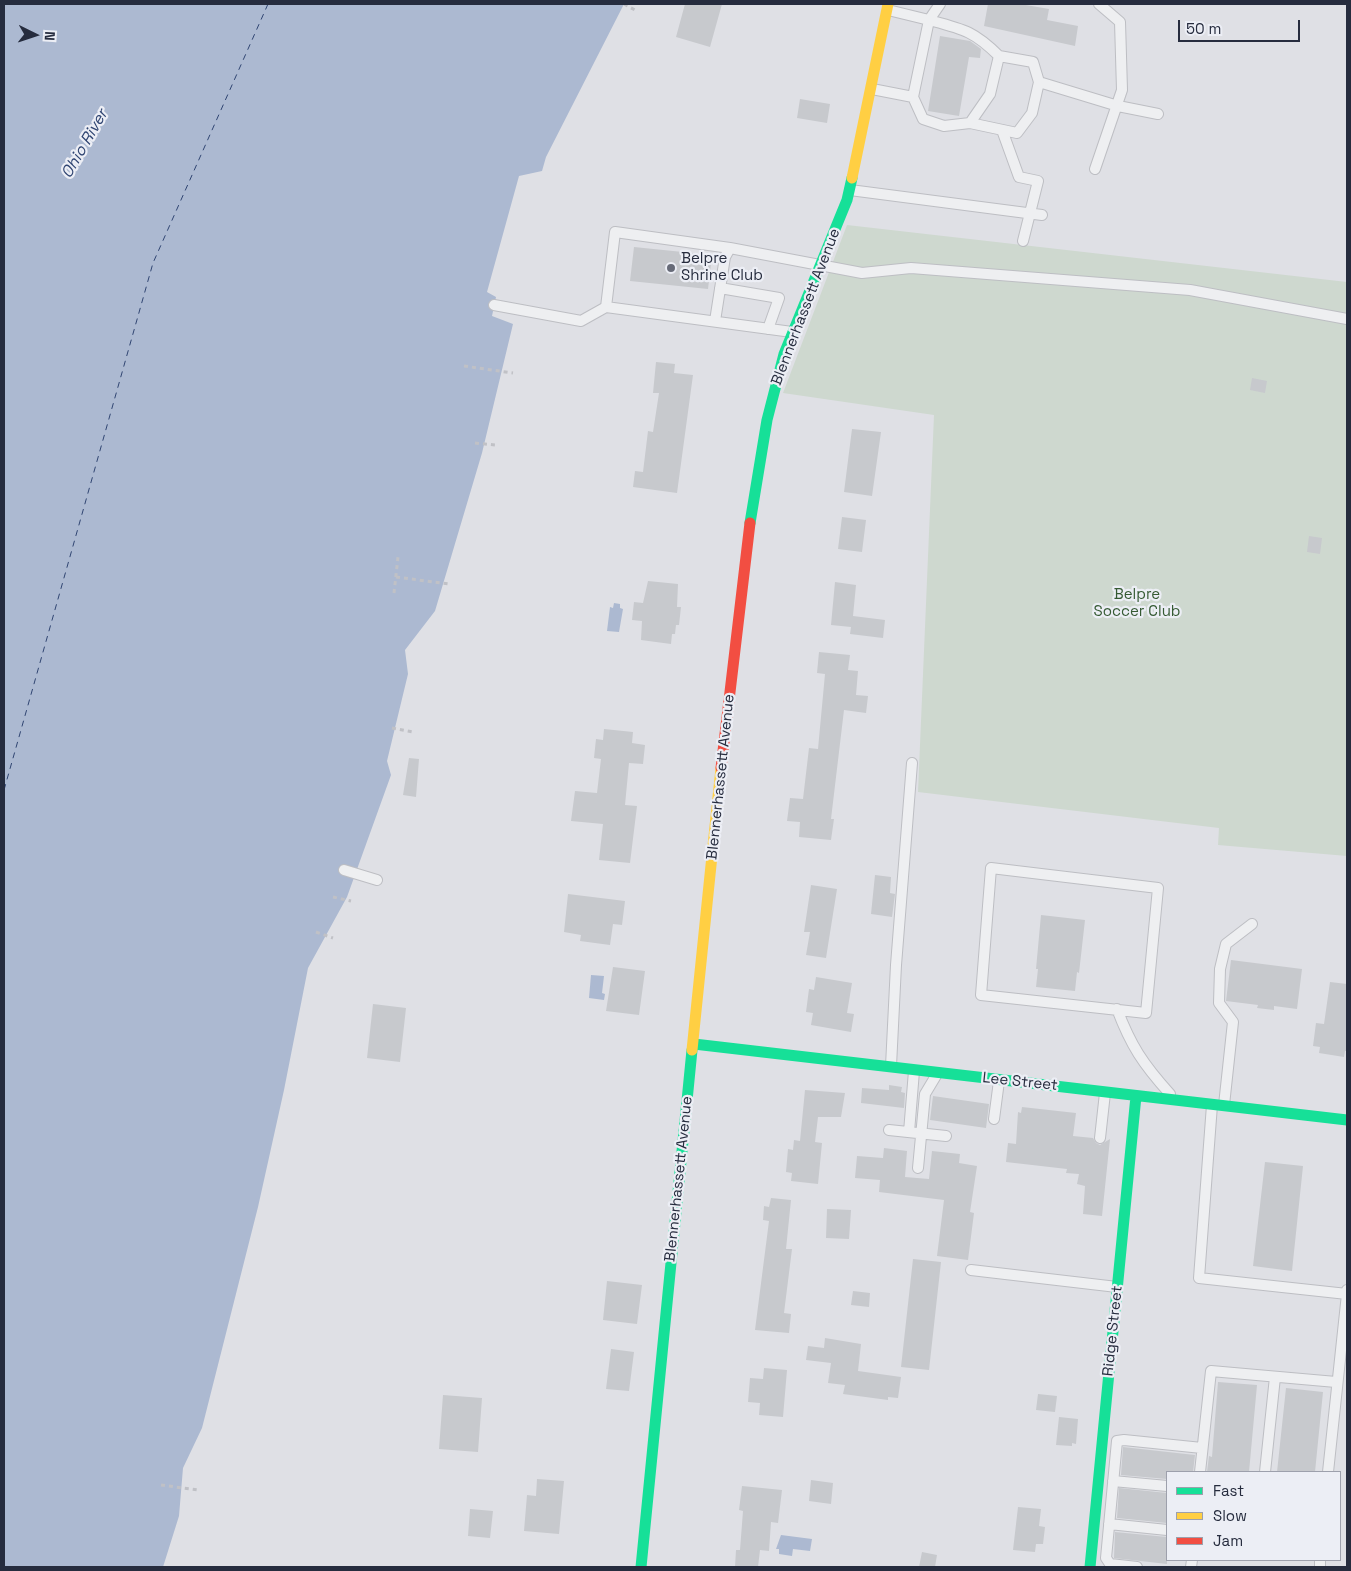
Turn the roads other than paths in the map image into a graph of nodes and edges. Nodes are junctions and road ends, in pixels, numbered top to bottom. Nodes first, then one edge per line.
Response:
1 (940, 4) edge
2 (1099, 4) edge
3 (888, 7) edge
4 (929, 20) junction
5 (999, 56) junction
6 (1039, 82) junction
7 (871, 88) junction
8 (913, 97) junction
9 (1118, 106) junction
10 (1158, 114) dead end
11 (970, 123) junction
12 (1002, 130) junction
13 (1094, 169) dead end
14 (849, 190) junction
15 (1030, 214) junction
16 (1042, 215) dead end
17 (1023, 241) dead end
18 (730, 248) junction
19 (822, 265) junction
20 (720, 288) junction
21 (494, 305) dead end
22 (606, 307) junction
23 (1347, 319) edge
24 (715, 322) junction
25 (768, 329) junction
26 (793, 332) junction
27 (912, 763) dead end
28 (344, 870) dead end
29 (377, 880) dead end
30 (1252, 924) dead end
31 (1117, 1009) junction
32 (694, 1044) junction
33 (891, 1068) junction
34 (914, 1070) junction
35 (938, 1073) junction
36 (999, 1080) junction
37 (1106, 1092) junction
38 (1136, 1096) junction
39 (1176, 1100) junction
40 (1212, 1104) junction
41 (1224, 1106) junction
42 (994, 1119) dead end
43 (1347, 1120) edge
44 (889, 1130) dead end
45 (909, 1132) junction
46 (920, 1133) junction
47 (946, 1136) dead end
48 (1100, 1138) dead end
49 (918, 1168) dead end
50 (971, 1270) dead end
51 (1118, 1287) junction
52 (1347, 1290) edge
53 (1347, 1294) edge
54 (1275, 1377) junction
55 (1336, 1382) junction
56 (1202, 1448) junction
57 (1200, 1471) edge
58 (1265, 1471) edge
59 (1328, 1471) edge
60 (1114, 1481) junction
61 (1166, 1486) edge
62 (1109, 1524) junction
63 (1166, 1530) edge
64 (641, 1567) edge
65 (1090, 1567) edge
66 (1137, 1567) edge

1 - 4 lane
2 - 9 lane
3 - 4 lane
3 - 7 street, Blennerhassett Avenue
4 - 5 lane
4 - 8 lane
5 - 6 lane
5 - 11 lane
6 - 9 lane
6 - 12 lane
7 - 8 lane
7 - 14 street, Blennerhassett Avenue
8 - 11 lane
9 - 10 lane
9 - 13 lane
11 - 12 lane
12 - 15 lane
14 - 15 lane
14 - 19 street, Blennerhassett Avenue
15 - 16 lane
15 - 17 lane
18 - 19 lane
18 - 20 lane
18 - 22 lane
19 - 23 lane
19 - 26 street, Blennerhassett Avenue
20 - 24 lane
20 - 25 lane
21 - 22 lane
22 - 24 lane
24 - 25 lane
25 - 26 lane
26 - 32 street, Blennerhassett Avenue
27 - 33 lane
28 - 29 lane
30 - 41 lane
31 - 31 lane
31 - 39 lane
32 - 33 street, Lee Street
32 - 64 street, Blennerhassett Avenue
33 - 34 street, Lee Street
34 - 35 street, Lee Street
34 - 45 lane
35 - 36 street, Lee Street
35 - 46 lane
36 - 37 street, Lee Street
36 - 42 lane
37 - 38 street, Lee Street
37 - 48 lane
38 - 39 street, Lee Street
38 - 51 street, Ridge Street
39 - 40 street, Lee Street
40 - 41 street, Lee Street
40 - 53 lane
41 - 43 street, Lee Street
44 - 45 lane
45 - 46 lane
46 - 47 lane
46 - 49 lane
50 - 51 lane
51 - 65 street, Ridge Street
52 - 53 lane
53 - 55 lane
54 - 55 lane
54 - 56 lane
54 - 58 lane
55 - 59 lane
56 - 57 lane
56 - 60 lane
60 - 61 lane
60 - 62 lane
62 - 63 lane
62 - 66 lane

